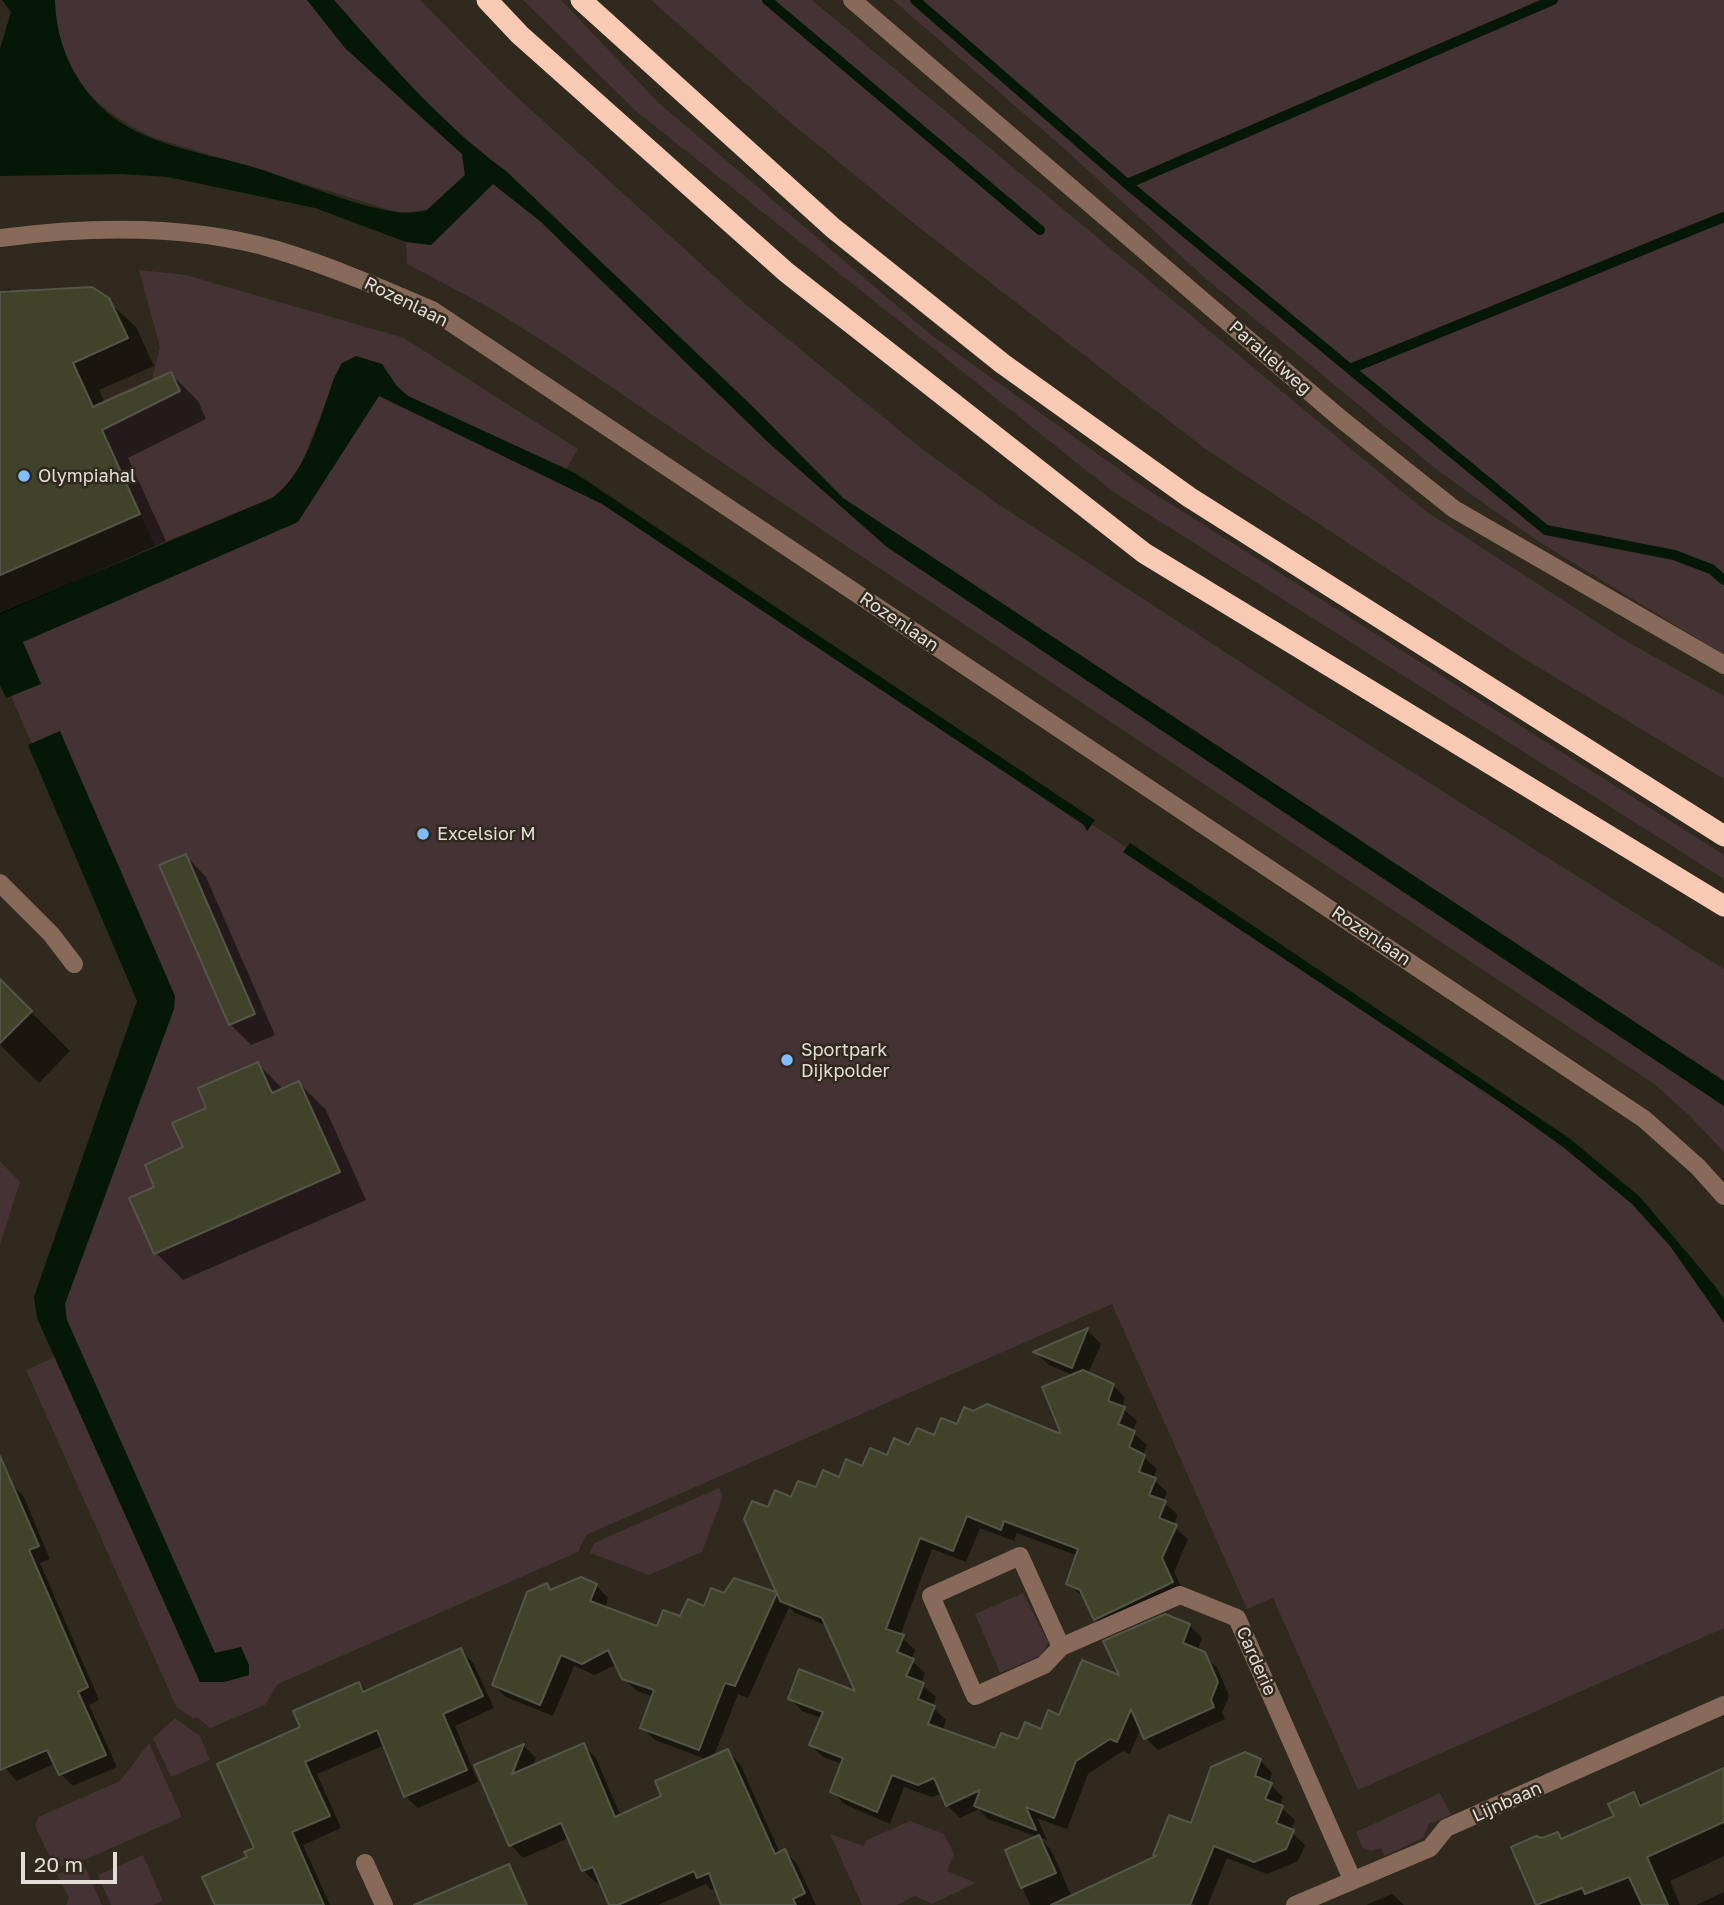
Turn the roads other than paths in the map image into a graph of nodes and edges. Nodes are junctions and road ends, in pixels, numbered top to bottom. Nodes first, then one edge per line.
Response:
1 (487, 0) edge
2 (581, 0) edge
3 (852, 0) edge
4 (0, 238) edge
5 (1724, 665) edge
6 (1724, 836) edge
7 (0, 883) edge
8 (1724, 906) edge
9 (74, 964) dead end
10 (1724, 1196) edge
11 (1060, 1647) junction
12 (1724, 1705) edge
13 (365, 1863) dead end
14 (1352, 1879) junction
15 (384, 1905) edge
16 (1295, 1905) edge

1 - 8 highway
2 - 6 highway
3 - 5 street, Parallelweg
4 - 10 street, Rozenlaan
7 - 9 street
11 - 11 street, Carderie
11 - 14 street, Carderie
12 - 14 street, Lijnbaan
13 - 15 street
14 - 16 street, Lijnbaan

